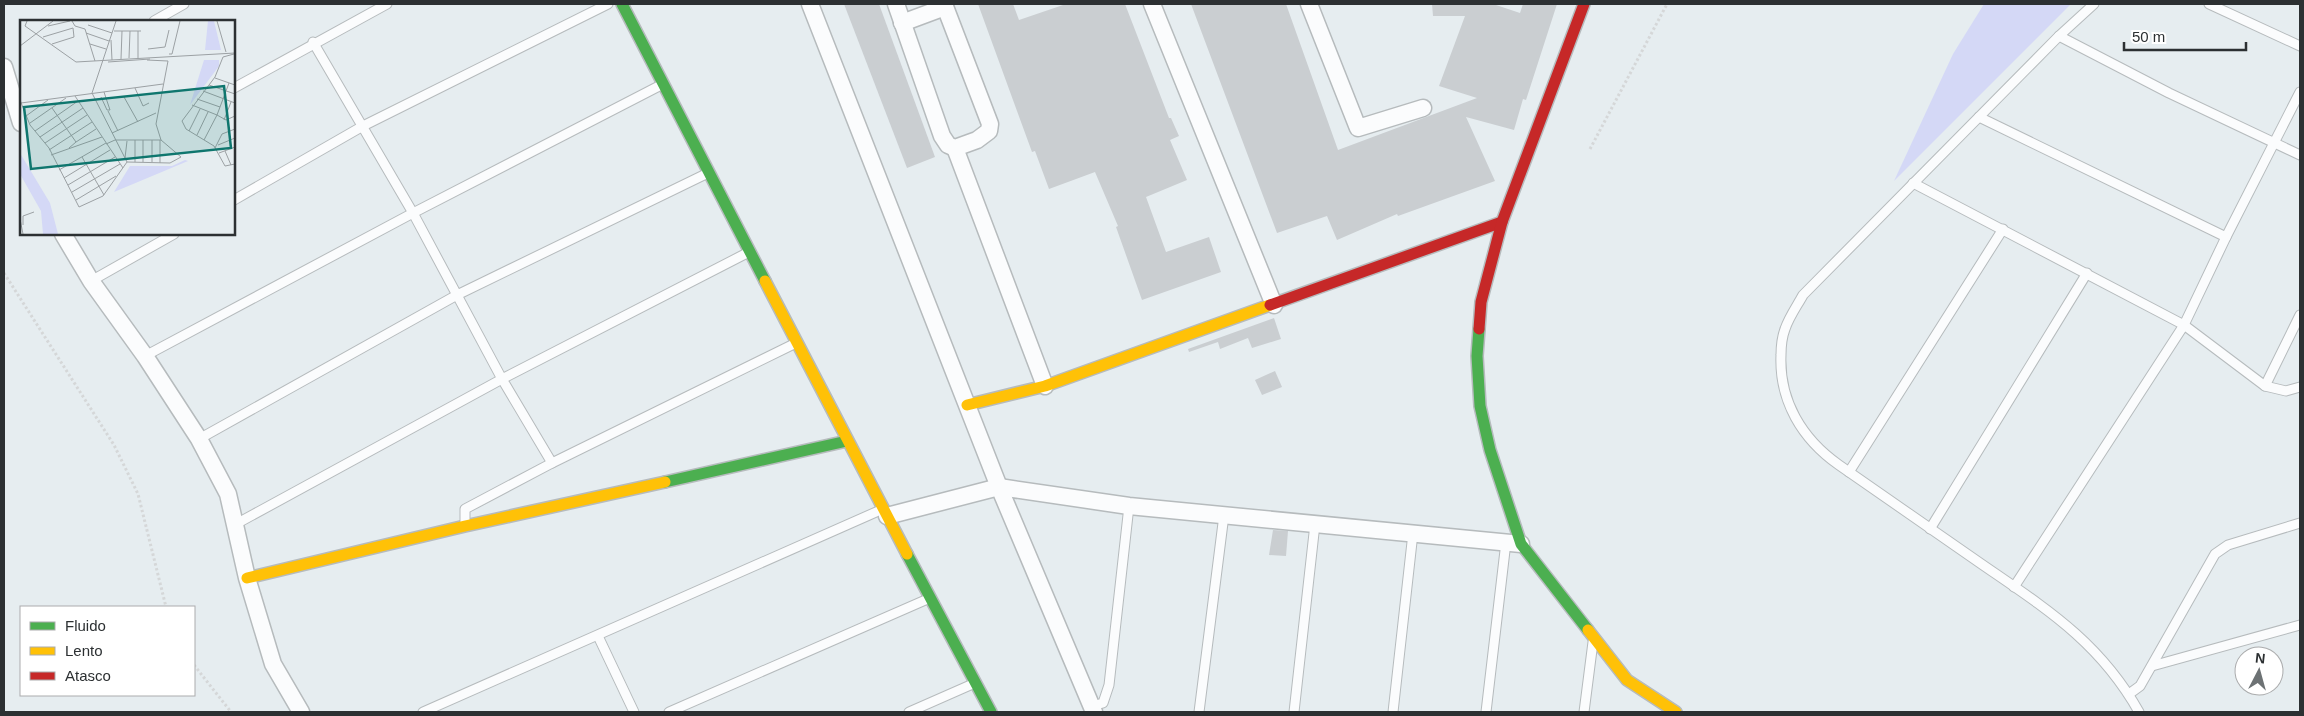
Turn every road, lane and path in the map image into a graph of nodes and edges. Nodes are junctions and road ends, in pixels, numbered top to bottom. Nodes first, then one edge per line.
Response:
1 (184, 4) edge
2 (386, 4) edge
3 (608, 4) edge
4 (622, 4) edge
5 (810, 4) edge
6 (896, 4) edge
7 (1152, 4) edge
8 (1309, 4) edge
9 (1584, 4) edge
10 (1666, 4) edge
11 (2094, 4) edge
12 (2209, 4) edge
13 (944, 6) edge
14 (156, 20) edge
15 (902, 23) junction
16 (2059, 36) junction
17 (313, 42) junction
18 (2300, 46) edge
19 (4, 67) edge
20 (663, 84) junction
21 (235, 87) edge
22 (2300, 92) edge
23 (18, 103) edge
24 (1423, 108) dead end
25 (20, 116) edge
26 (1979, 117) junction
27 (364, 126) junction
28 (2275, 142) junction
29 (955, 148) junction
30 (1590, 149) dead end
31 (2300, 156) edge
32 (709, 173) junction
33 (1913, 183) junction
34 (235, 199) edge
35 (413, 213) junction
36 (1502, 222) junction
37 (2003, 229) junction
38 (64, 235) edge
39 (172, 235) edge
40 (2226, 237) junction
41 (749, 252) junction
42 (4, 273) edge
43 (2087, 273) junction
44 (90, 281) junction
45 (457, 295) junction
46 (1274, 305) junction
47 (2300, 315) edge
48 (2184, 325) junction
49 (796, 343) junction
50 (145, 356) junction
51 (502, 379) junction
52 (1045, 386) junction
53 (2264, 386) junction
54 (2300, 387) edge
55 (967, 405) junction
56 (199, 439) junction
57 (847, 441) junction
58 (552, 463) junction
59 (1849, 472) junction
60 (999, 487) junction
61 (1129, 506) junction
62 (885, 513) junction
63 (1224, 515) junction
64 (2300, 523) edge
65 (236, 524) junction
66 (1315, 524) junction
67 (465, 526) junction
68 (1930, 529) junction
69 (1413, 534) junction
70 (1513, 543) junction
71 (247, 578) junction
72 (2014, 587) junction
73 (930, 598) junction
74 (166, 606) edge
75 (2300, 625) edge
76 (598, 636) junction
77 (1593, 636) junction
78 (195, 666) edge
79 (2152, 666) junction
80 (976, 683) junction
81 (2129, 694) junction
82 (1093, 709) edge
83 (232, 712) edge
84 (301, 712) edge
85 (423, 712) edge
86 (634, 712) edge
87 (669, 712) edge
88 (909, 712) edge
89 (991, 712) edge
90 (1199, 712) edge
91 (1294, 712) edge
92 (1393, 712) edge
93 (1486, 712) edge
94 (1584, 712) edge
95 (1676, 712) edge
96 (2139, 712) edge

1 - 14 lane
2 - 17 lane
3 - 27 lane
4 - 20 street
5 - 55 street
6 - 15 street
7 - 46 street
8 - 24 street
9 - 36 street
10 - 30 path
11 - 16 lane
12 - 18 lane
13 - 15 street
13 - 29 street
15 - 29 street
16 - 26 lane
16 - 28 lane
17 - 21 lane
17 - 27 lane
19 - 23 street
20 - 32 street
20 - 35 lane
22 - 28 lane
23 - 25 street
26 - 33 lane
26 - 40 lane
27 - 34 lane
27 - 35 lane
28 - 31 lane
28 - 40 lane
29 - 52 street
32 - 41 street
32 - 45 lane
33 - 37 lane
33 - 59 lane
35 - 45 lane
35 - 50 lane
36 - 46 street
36 - 70 street
37 - 43 lane
37 - 59 lane
38 - 44 street
39 - 44 lane
40 - 48 lane
41 - 49 street
41 - 51 lane
42 - 74 path
43 - 48 lane
43 - 68 lane
44 - 50 street
45 - 51 lane
45 - 56 lane
46 - 52 street
47 - 53 lane
48 - 53 lane
48 - 72 lane
49 - 57 street
49 - 58 lane
50 - 56 street
51 - 58 lane
51 - 65 lane
52 - 55 street
53 - 54 lane
55 - 60 street
56 - 65 street
57 - 62 street
57 - 67 street
58 - 67 lane
59 - 68 lane
60 - 61 street
60 - 62 street
60 - 82 street
61 - 63 street
61 - 82 lane
62 - 73 street
62 - 76 lane
63 - 66 street
63 - 90 lane
64 - 79 lane
65 - 71 street
66 - 69 street
66 - 91 lane
67 - 71 street
68 - 72 lane
69 - 70 street
69 - 92 lane
70 - 77 street
70 - 93 lane
71 - 84 street
72 - 81 lane
73 - 80 street
73 - 87 lane
75 - 79 lane
76 - 85 lane
76 - 86 lane
77 - 94 lane
77 - 95 street
78 - 83 path
79 - 81 lane
80 - 88 lane
80 - 89 street
81 - 96 lane

